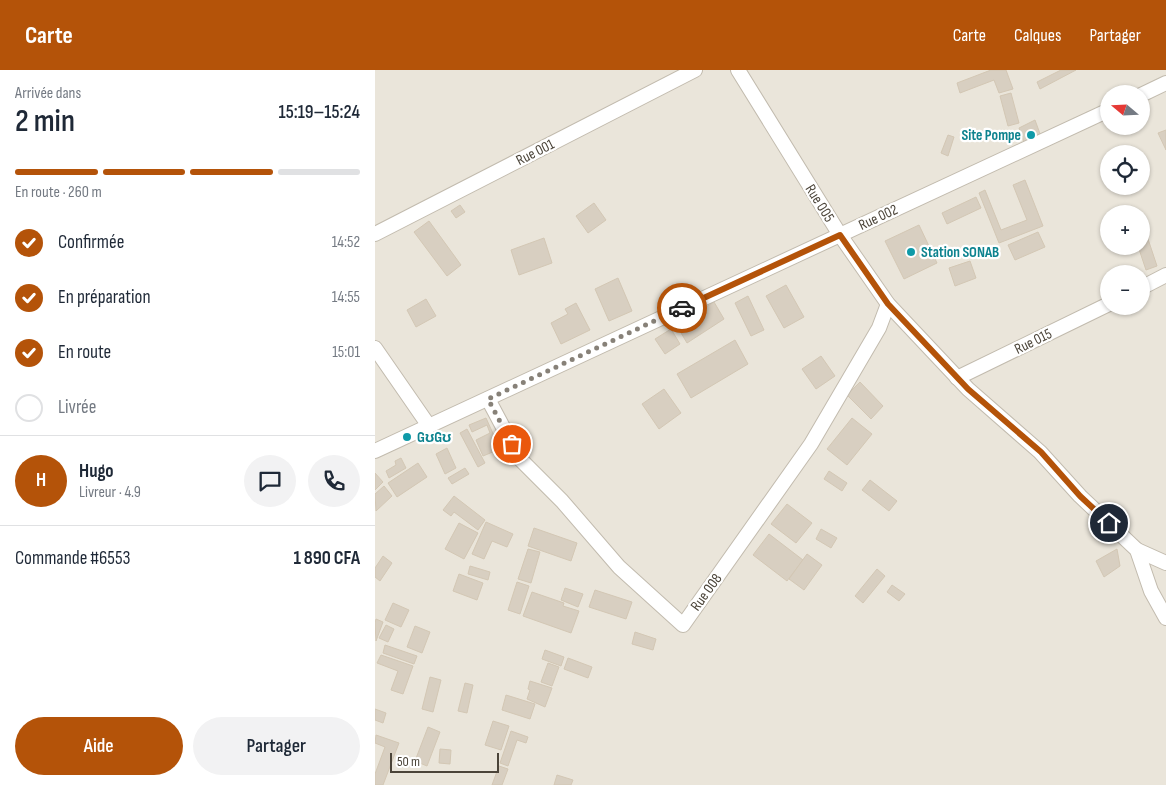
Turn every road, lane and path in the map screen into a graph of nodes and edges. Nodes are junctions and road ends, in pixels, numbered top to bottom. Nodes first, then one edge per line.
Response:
1 (695, 70) edge
2 (738, 70) edge
3 (1166, 84) edge
4 (1150, 91) edge
5 (1100, 114) edge
6 (375, 234) edge
7 (840, 235) junction
8 (1166, 275) edge
9 (1150, 283) edge
10 (888, 304) junction
11 (1100, 308) edge
12 (375, 348) edge
13 (957, 378) junction
14 (488, 399) junction
15 (429, 426) junction
16 (375, 451) edge
17 (1137, 550) junction
18 (1166, 563) edge
19 (1166, 618) edge

1 - 6 street, Rue 001
2 - 7 street, Rue 005
3 - 4 street
5 - 7 street, Rue 002
7 - 10 street, Rue 005
7 - 14 street, Rue 002
8 - 9 street
10 - 13 street, Rue 005
10 - 14 street, Rue 008
11 - 13 street, Rue 015
12 - 15 street
13 - 17 street, Rue 005
14 - 15 street, Rue 002
15 - 16 street, Rue 002
17 - 18 street
17 - 19 street, Rue 005

